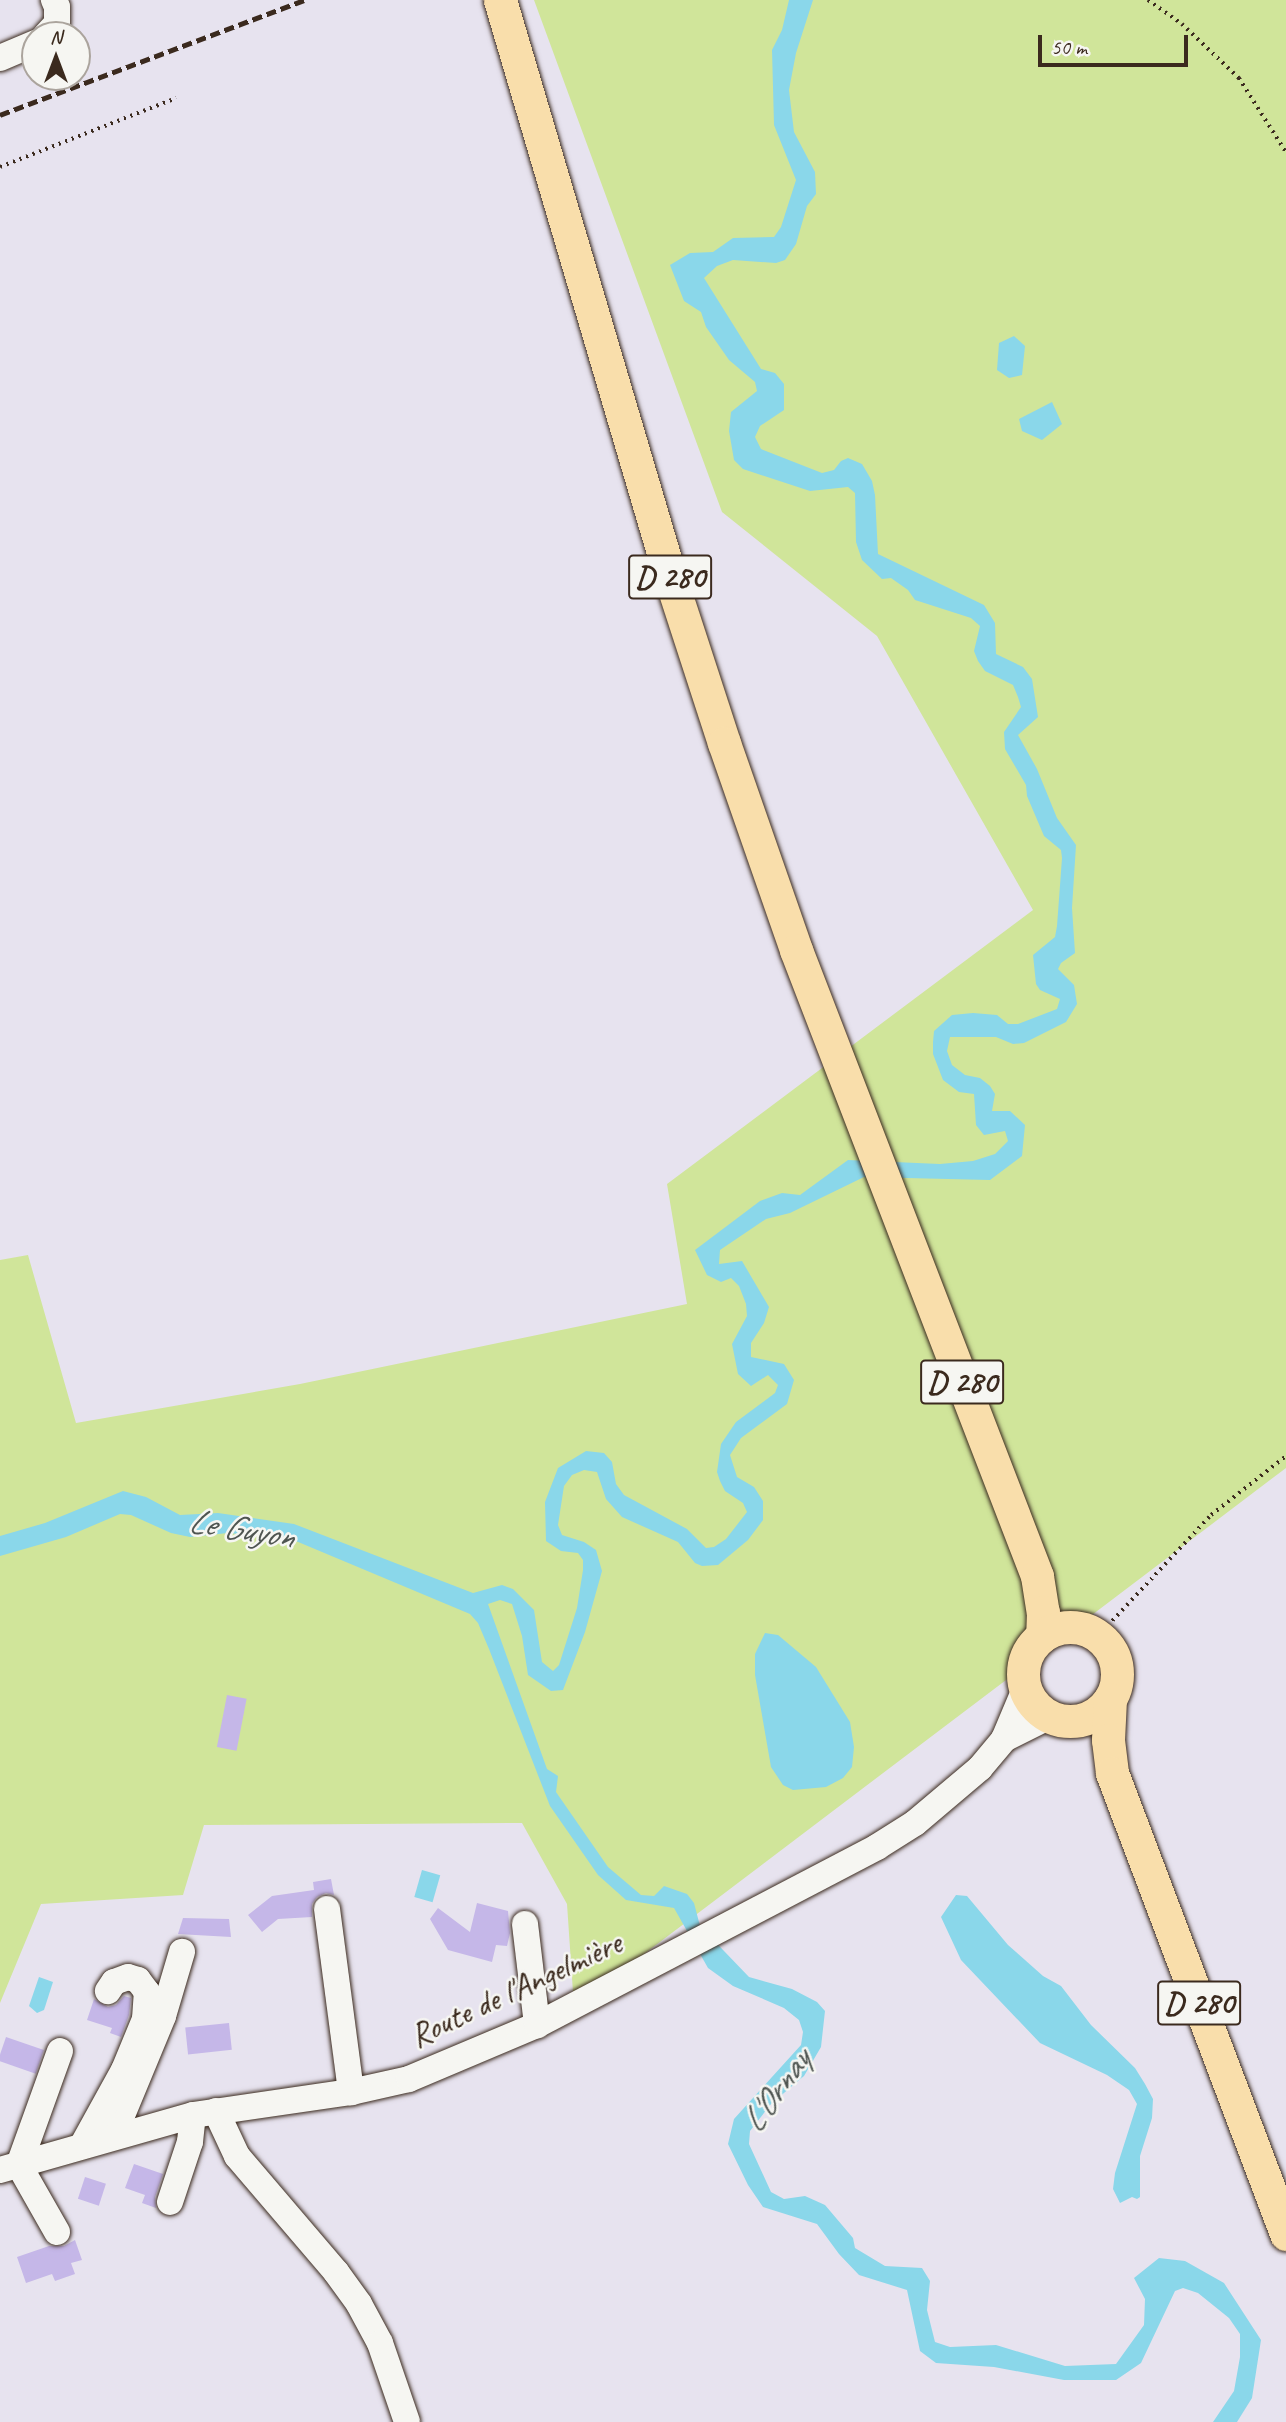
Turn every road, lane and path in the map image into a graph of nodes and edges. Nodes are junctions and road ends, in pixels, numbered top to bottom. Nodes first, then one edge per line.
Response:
1 (54, 0) edge
2 (500, 0) edge
3 (1148, 0) edge
4 (57, 21) edge
5 (21, 49) edge
6 (0, 58) edge
7 (176, 98) dead end
8 (1286, 152) edge
9 (0, 167) edge
10 (1286, 1456) edge
11 (1037, 1576) junction
12 (1088, 1632) junction
13 (1042, 1636) junction
14 (1026, 1689) junction
15 (1110, 1699) junction
16 (1059, 1719) junction
17 (1004, 1740) junction
18 (1112, 1773) junction
19 (327, 1909) dead end
20 (524, 1924) dead end
21 (182, 1952) dead end
22 (108, 1991) dead end
23 (537, 2025) junction
24 (60, 2051) dead end
25 (351, 2092) junction
26 (205, 2113) junction
27 (113, 2137) junction
28 (82, 2146) junction
29 (9, 2167) edge
30 (170, 2202) dead end
31 (57, 2231) dead end
32 (1286, 2234) edge
33 (407, 2422) edge

1 - 4 street
2 - 11 main road, D 280
3 - 8 path
5 - 6 street
7 - 9 path
10 - 12 path
11 - 12 main road, D 280
11 - 13 main road, D 280
12 - 13 main road
12 - 15 main road
13 - 14 main road
14 - 16 main road
14 - 17 street, Route de l'Angelmière
15 - 16 main road
15 - 18 main road, D 280
16 - 17 street, Route de l'Angelmière
16 - 18 main road, D 280
17 - 23 street, Route de l'Angelmière
18 - 32 main road, D 280
19 - 25 street
20 - 23 street
21 - 27 street
22 - 28 street
23 - 25 street, Route de l'Angelmière
24 - 29 street
25 - 26 street, Route de l'Angelmière
26 - 27 street, Route de l'Angelmière
26 - 30 street
26 - 33 street
27 - 28 street, Route de l'Angelmière
28 - 29 street, Route de l'Angelmière
29 - 31 street

